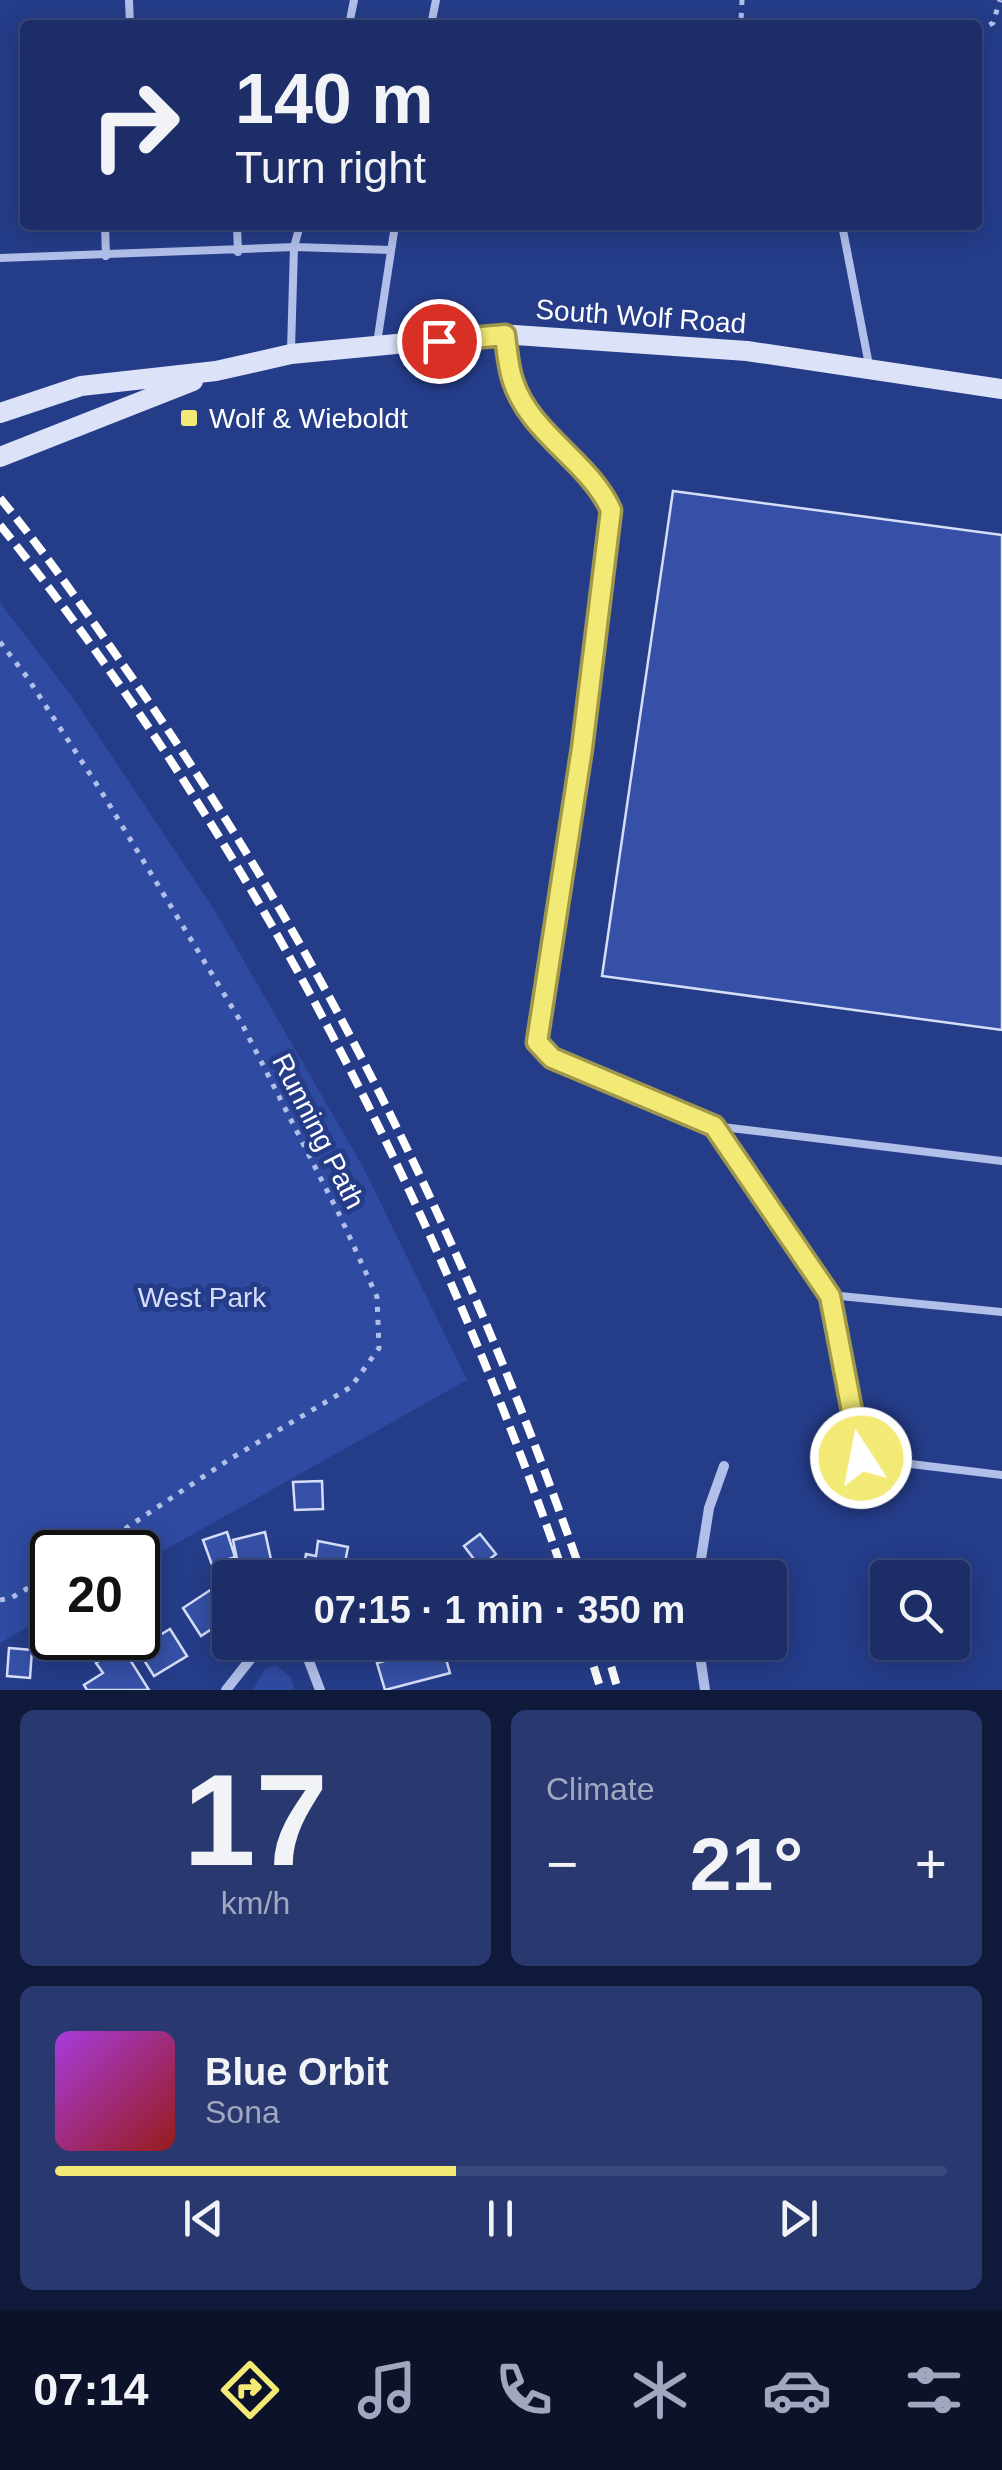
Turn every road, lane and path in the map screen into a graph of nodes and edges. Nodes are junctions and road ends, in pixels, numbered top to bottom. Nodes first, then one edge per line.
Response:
1 (1000, 0) edge
2 (982, 28) edge
3 (105, 230) edge
4 (237, 230) edge
5 (299, 230) edge
6 (394, 230) edge
7 (843, 230) edge
8 (294, 247) junction
9 (391, 250) junction
10 (238, 252) junction
11 (106, 256) junction
12 (0, 258) edge
13 (505, 335) junction
14 (377, 348) junction
15 (291, 354) junction
16 (870, 369) junction
17 (216, 371) junction
18 (1002, 389) edge
19 (0, 413) edge
20 (0, 457) edge
21 (0, 642) edge
22 (714, 1126) junction
23 (1002, 1161) edge
24 (830, 1296) junction
25 (1002, 1312) edge
26 (724, 1466) dead end
27 (1002, 1475) edge
28 (123, 1530) edge
29 (699, 1560) edge
30 (30, 1587) edge
31 (0, 1600) edge
32 (250, 1660) edge
33 (309, 1660) edge
34 (701, 1660) edge
35 (226, 1690) edge
36 (320, 1690) edge
37 (705, 1690) edge

1 - 2 path
3 - 11 lane
4 - 10 lane
5 - 8 lane
6 - 9 lane
7 - 16 lane
8 - 9 lane
8 - 10 lane
8 - 15 lane
9 - 14 lane
10 - 11 lane
11 - 12 lane
13 - 14 main road, South Wolf Road
13 - 16 main road, South Wolf Road
13 - 22 lane
14 - 15 main road, South Wolf Road
15 - 17 main road, South Wolf Road
16 - 18 main road, South Wolf Road
17 - 19 main road, South Wolf Road
17 - 20 main road, South Wolf Road
21 - 28 path, Running Path
22 - 23 lane
22 - 24 lane
24 - 25 lane
24 - 27 lane
26 - 29 street
30 - 31 path
32 - 35 street
33 - 36 street
34 - 37 street

